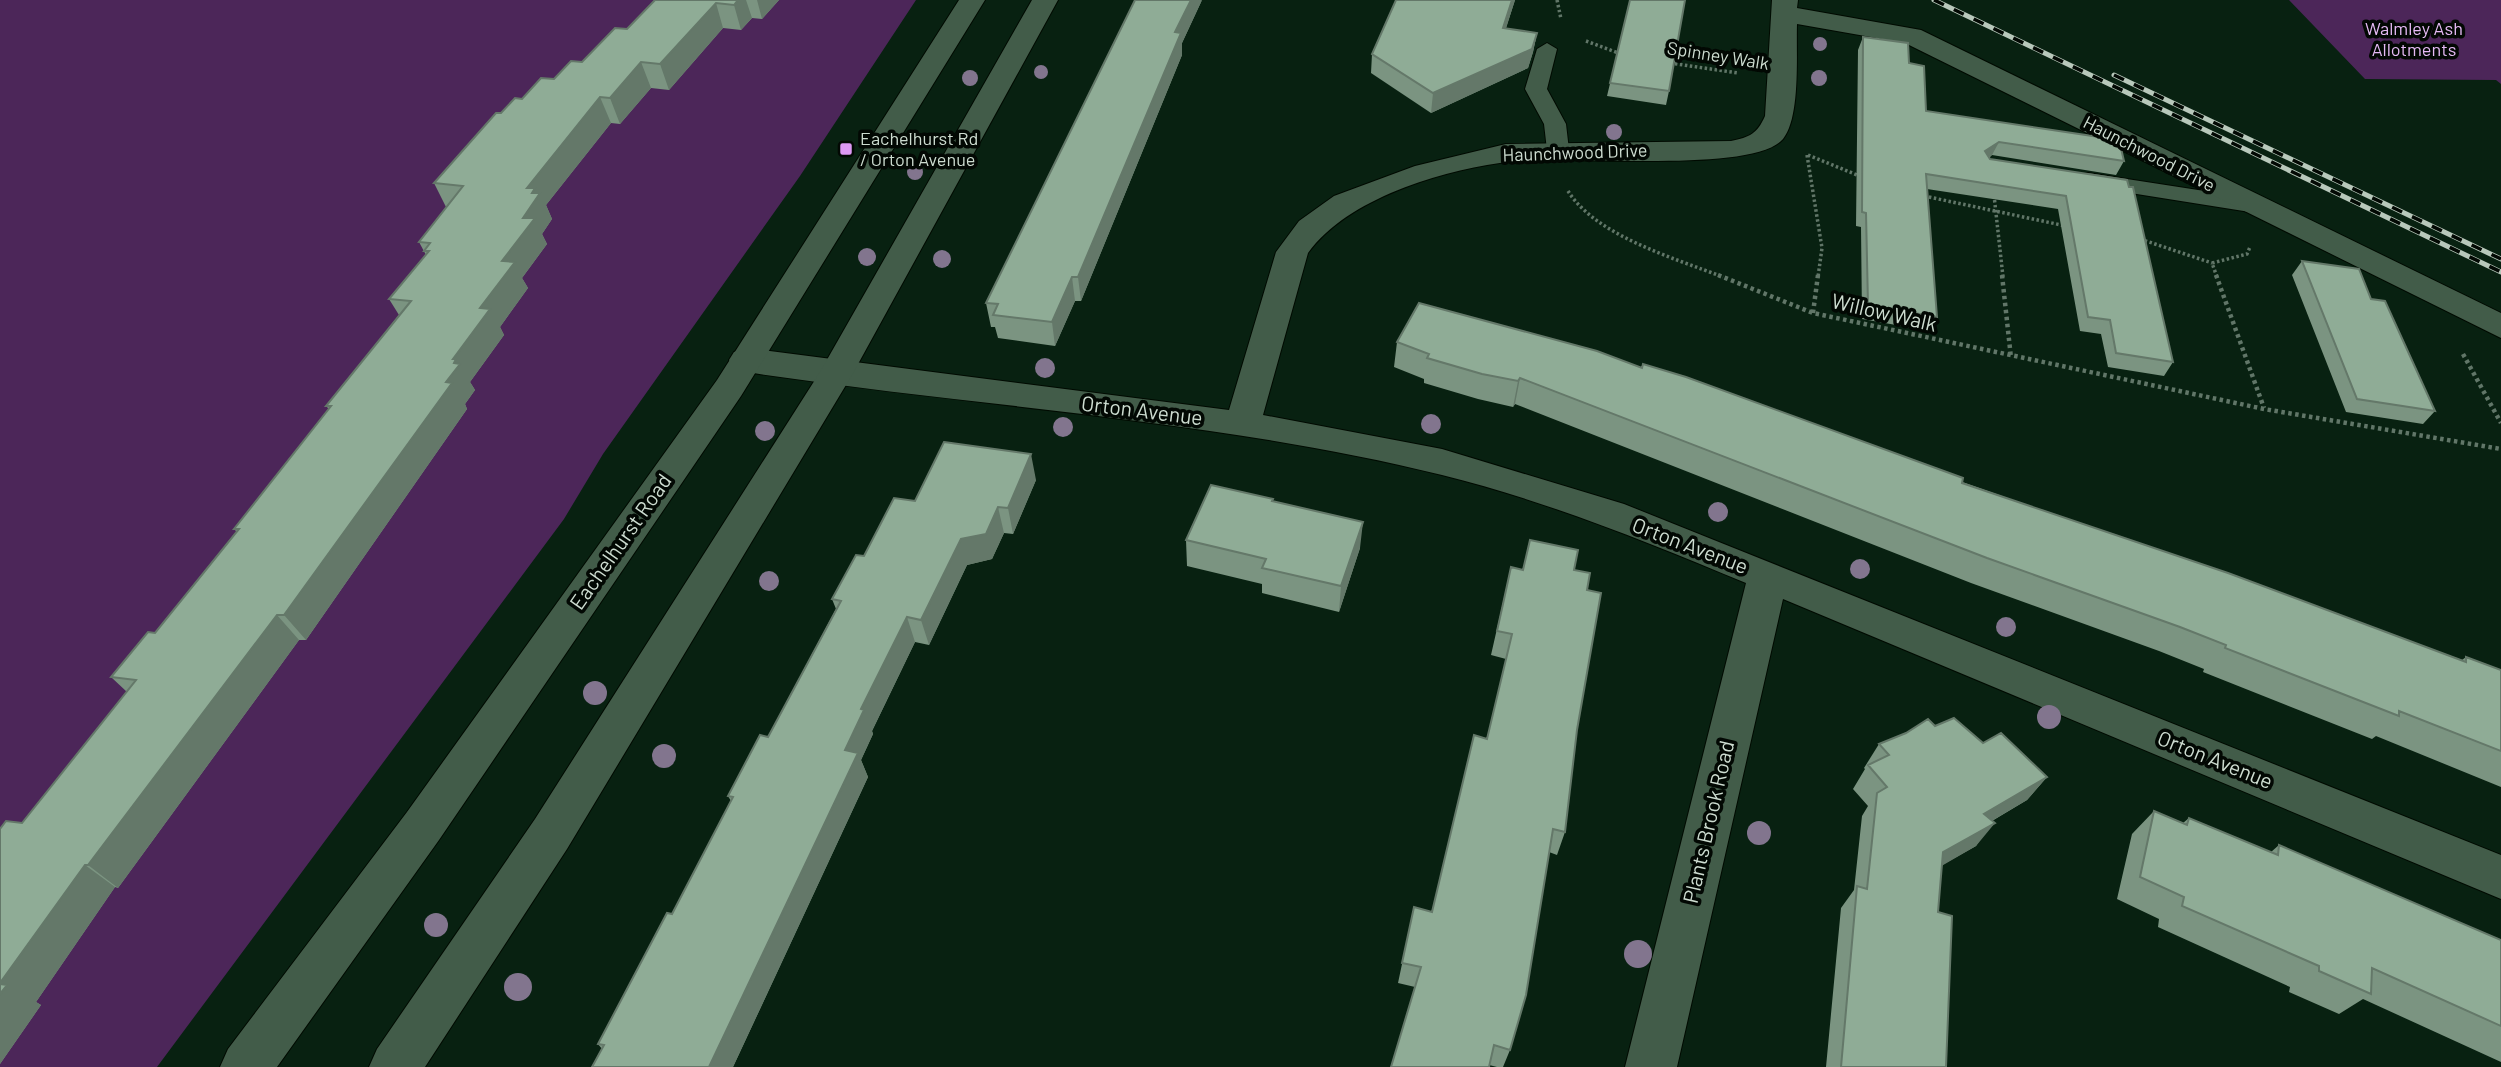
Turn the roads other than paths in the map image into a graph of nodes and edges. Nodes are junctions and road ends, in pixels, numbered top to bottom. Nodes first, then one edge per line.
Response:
1 (972, 0) edge
2 (1045, 0) edge
3 (1786, 7) edge
4 (1548, 49) dead end
5 (1558, 149) junction
6 (2060, 175) edge
7 (2250, 205) junction
8 (2501, 327) edge
9 (746, 360) junction
10 (835, 375) junction
11 (1243, 424) junction
12 (1768, 576) junction
13 (2501, 877) edge
14 (246, 1067) edge
15 (395, 1067) edge
16 (1651, 1067) edge

1 - 9 street, Eachelhurst Road
2 - 10 street
3 - 5 street, Haunchwood Drive
3 - 7 street, Haunchwood Drive
4 - 5 lane
5 - 11 street, Haunchwood Drive
6 - 7 lane
7 - 8 street, Haunchwood Drive
9 - 10 street, Orton Avenue
9 - 14 street, Eachelhurst Road
10 - 11 street, Orton Avenue
10 - 15 street
11 - 12 street, Orton Avenue
12 - 13 street, Orton Avenue
12 - 16 street, Plants Brook Road

